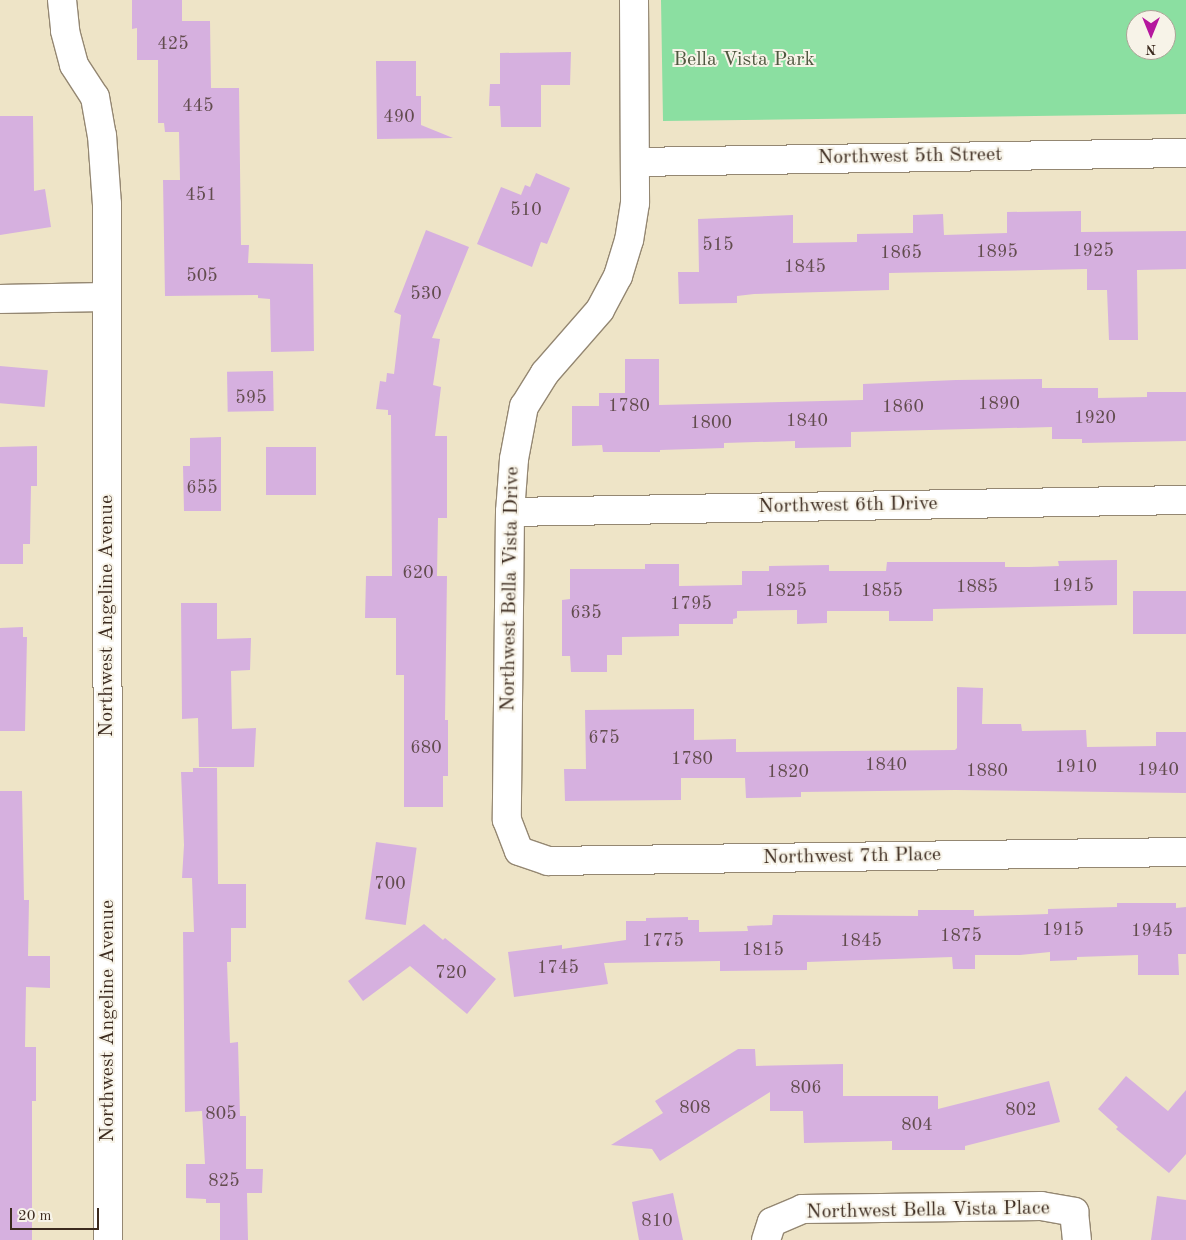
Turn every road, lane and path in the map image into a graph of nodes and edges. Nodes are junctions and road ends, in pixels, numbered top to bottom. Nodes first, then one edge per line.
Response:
1 (62, 0) edge
2 (634, 0) edge
3 (1186, 153) edge
4 (635, 162) junction
5 (105, 298) junction
6 (0, 299) edge
7 (1186, 500) edge
8 (510, 512) junction
9 (519, 851) joint
10 (1186, 852) edge
11 (108, 1240) edge
12 (766, 1240) edge
13 (1077, 1240) edge

1 - 5 street, Northwest Angeline Avenue
2 - 4 street, Northwest Bella Vista Drive
3 - 4 street, Northwest 5th Street
4 - 8 street, Northwest Bella Vista Drive
5 - 6 street
5 - 11 street, Northwest Angeline Avenue
7 - 8 street, Northwest 6th Drive
8 - 9 street, Northwest Bella Vista Drive
9 - 10 street, Northwest 7th Place
12 - 13 street, Northwest Bella Vista Place

